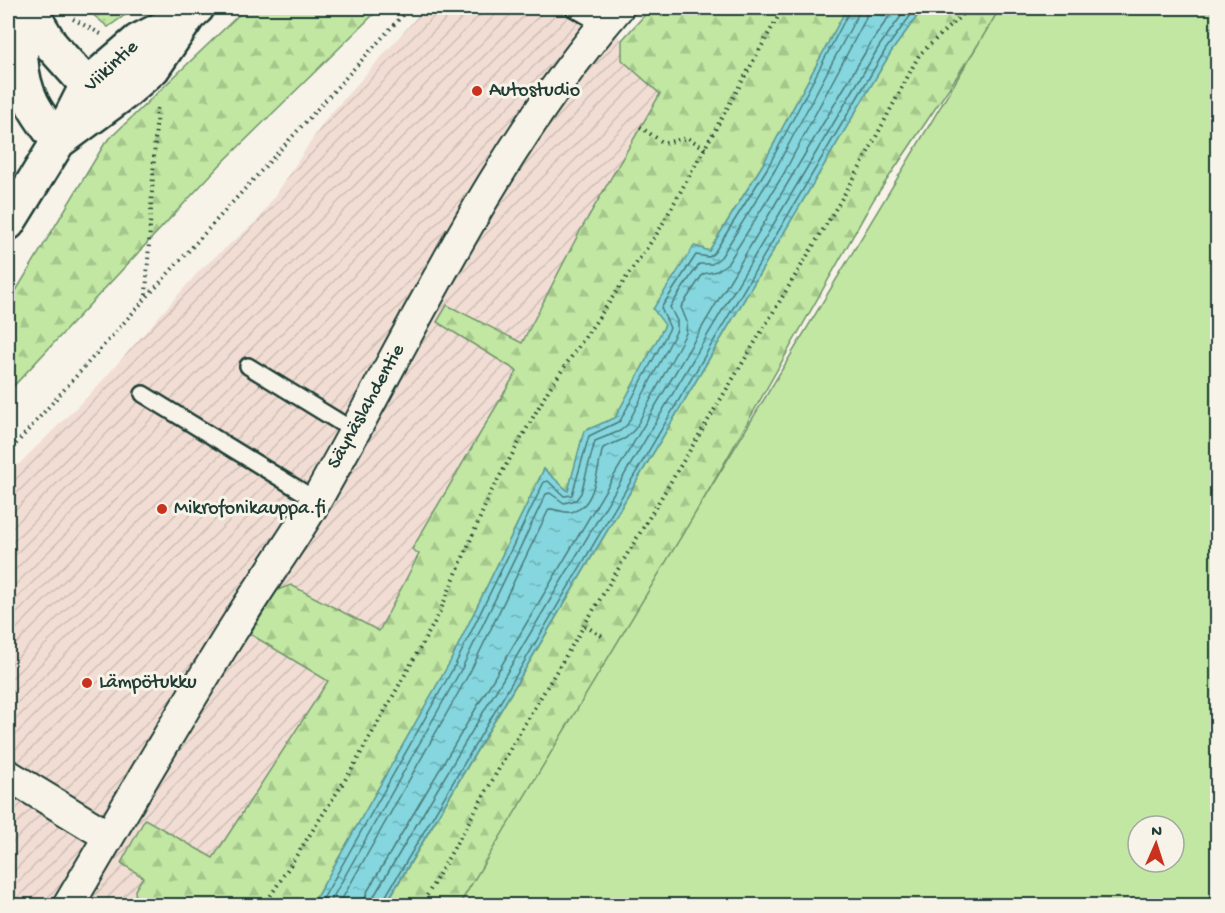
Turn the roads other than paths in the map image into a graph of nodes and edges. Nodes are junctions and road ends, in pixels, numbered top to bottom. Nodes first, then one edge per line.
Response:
1 (22, 8) edge
2 (29, 8) edge
3 (573, 8) edge
4 (193, 11) edge
5 (610, 16) edge
6 (87, 85) junction
7 (58, 142) junction
8 (8, 223) edge
9 (248, 366) dead end
10 (143, 394) dead end
11 (354, 431) junction
12 (316, 500) junction
13 (8, 775) edge
14 (108, 836) junction
15 (68, 906) edge

1 - 7 main road
2 - 6 main road
3 - 5 lane
4 - 6 main road, Viikintie
4 - 7 main road, Viikintie
5 - 11 street, Säynäslahdentie
6 - 7 main road, Viikintie
7 - 8 main road, Viikintie
9 - 11 lane
10 - 12 lane
11 - 12 street, Säynäslahdentie
12 - 14 street, Säynäslahdentie
13 - 14 street
14 - 15 street, Säynäslahdentie

